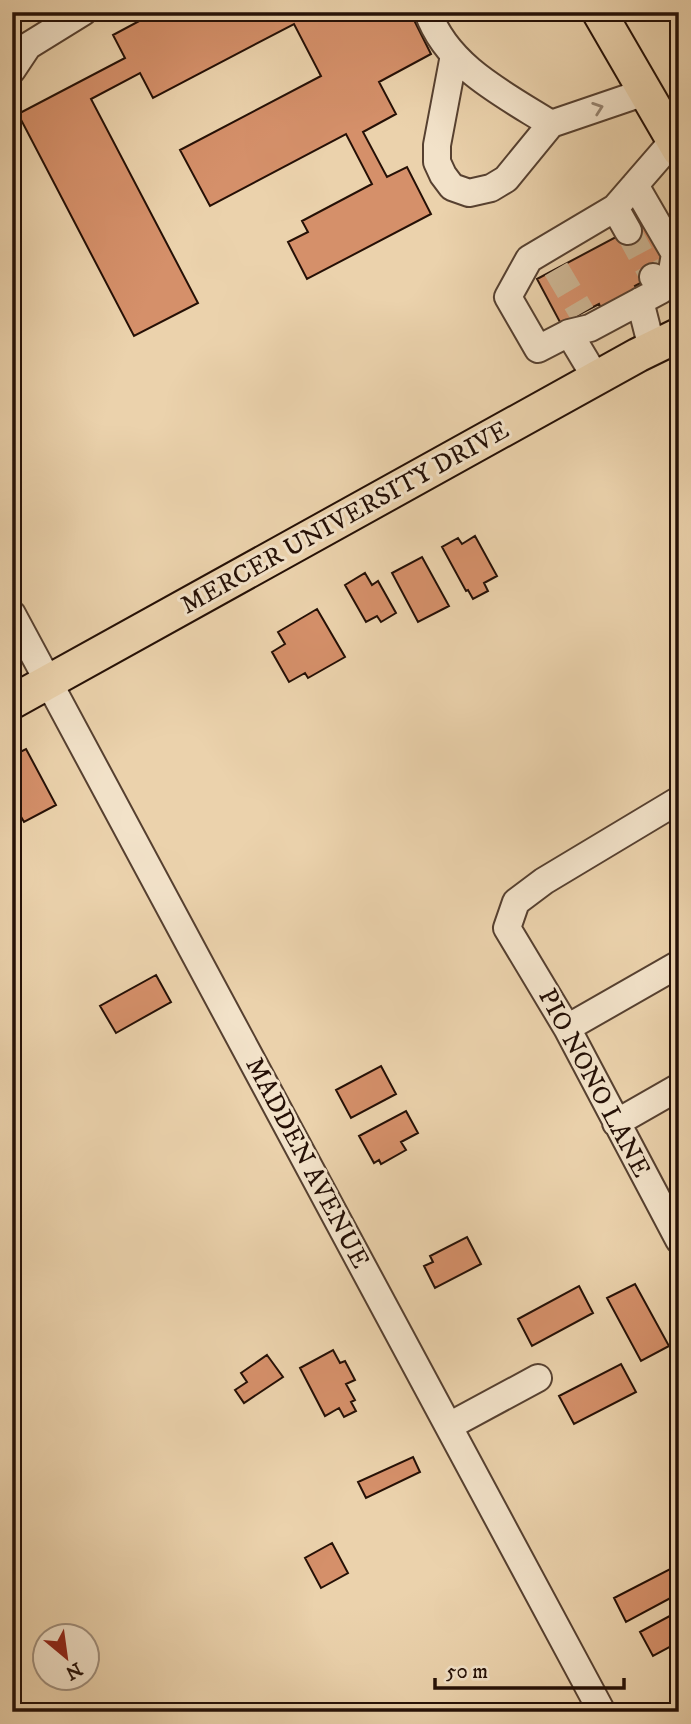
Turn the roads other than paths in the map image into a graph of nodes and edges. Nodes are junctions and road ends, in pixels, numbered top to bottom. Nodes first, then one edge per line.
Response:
1 (82, 12) edge
2 (428, 12) edge
3 (599, 12) edge
4 (454, 55) junction
5 (12, 70) edge
6 (645, 92) junction
7 (551, 124) junction
8 (673, 132) edge
9 (635, 185) junction
10 (615, 208) junction
11 (628, 232) tunnel mouth
12 (651, 289) junction
13 (581, 325) junction
14 (665, 342) edge
15 (596, 378) junction
16 (12, 614) edge
17 (50, 682) junction
18 (12, 702) edge
19 (679, 800) edge
20 (679, 964) edge
21 (567, 1028) junction
22 (679, 1087) edge
23 (616, 1124) junction
24 (679, 1240) edge
25 (538, 1378) dead end
26 (449, 1426) junction
27 (602, 1712) edge

1 - 5 street
2 - 4 street
3 - 6 main road
4 - 7 street
4 - 7 street
7 -> 6 street
6 - 8 main road
8 - 9 street
9 - 10 street
9 - 12 street
10 - 11 street
10 - 13 street
12 - 13 street
12 - 14 street
13 - 15 street
14 - 15 main road, MERCER UNIVERSITY DRIVE
15 - 17 main road, MERCER UNIVERSITY DRIVE
16 - 17 street, MADDEN AVENUE
17 - 18 main road, MERCER UNIVERSITY DRIVE
17 - 26 street, MADDEN AVENUE
19 - 21 street, PIO NONO LANE
20 - 21 street
21 - 23 street, PIO NONO LANE
22 - 23 street
23 - 24 street, PIO NONO LANE
25 - 26 street
26 - 27 street, MADDEN AVENUE

